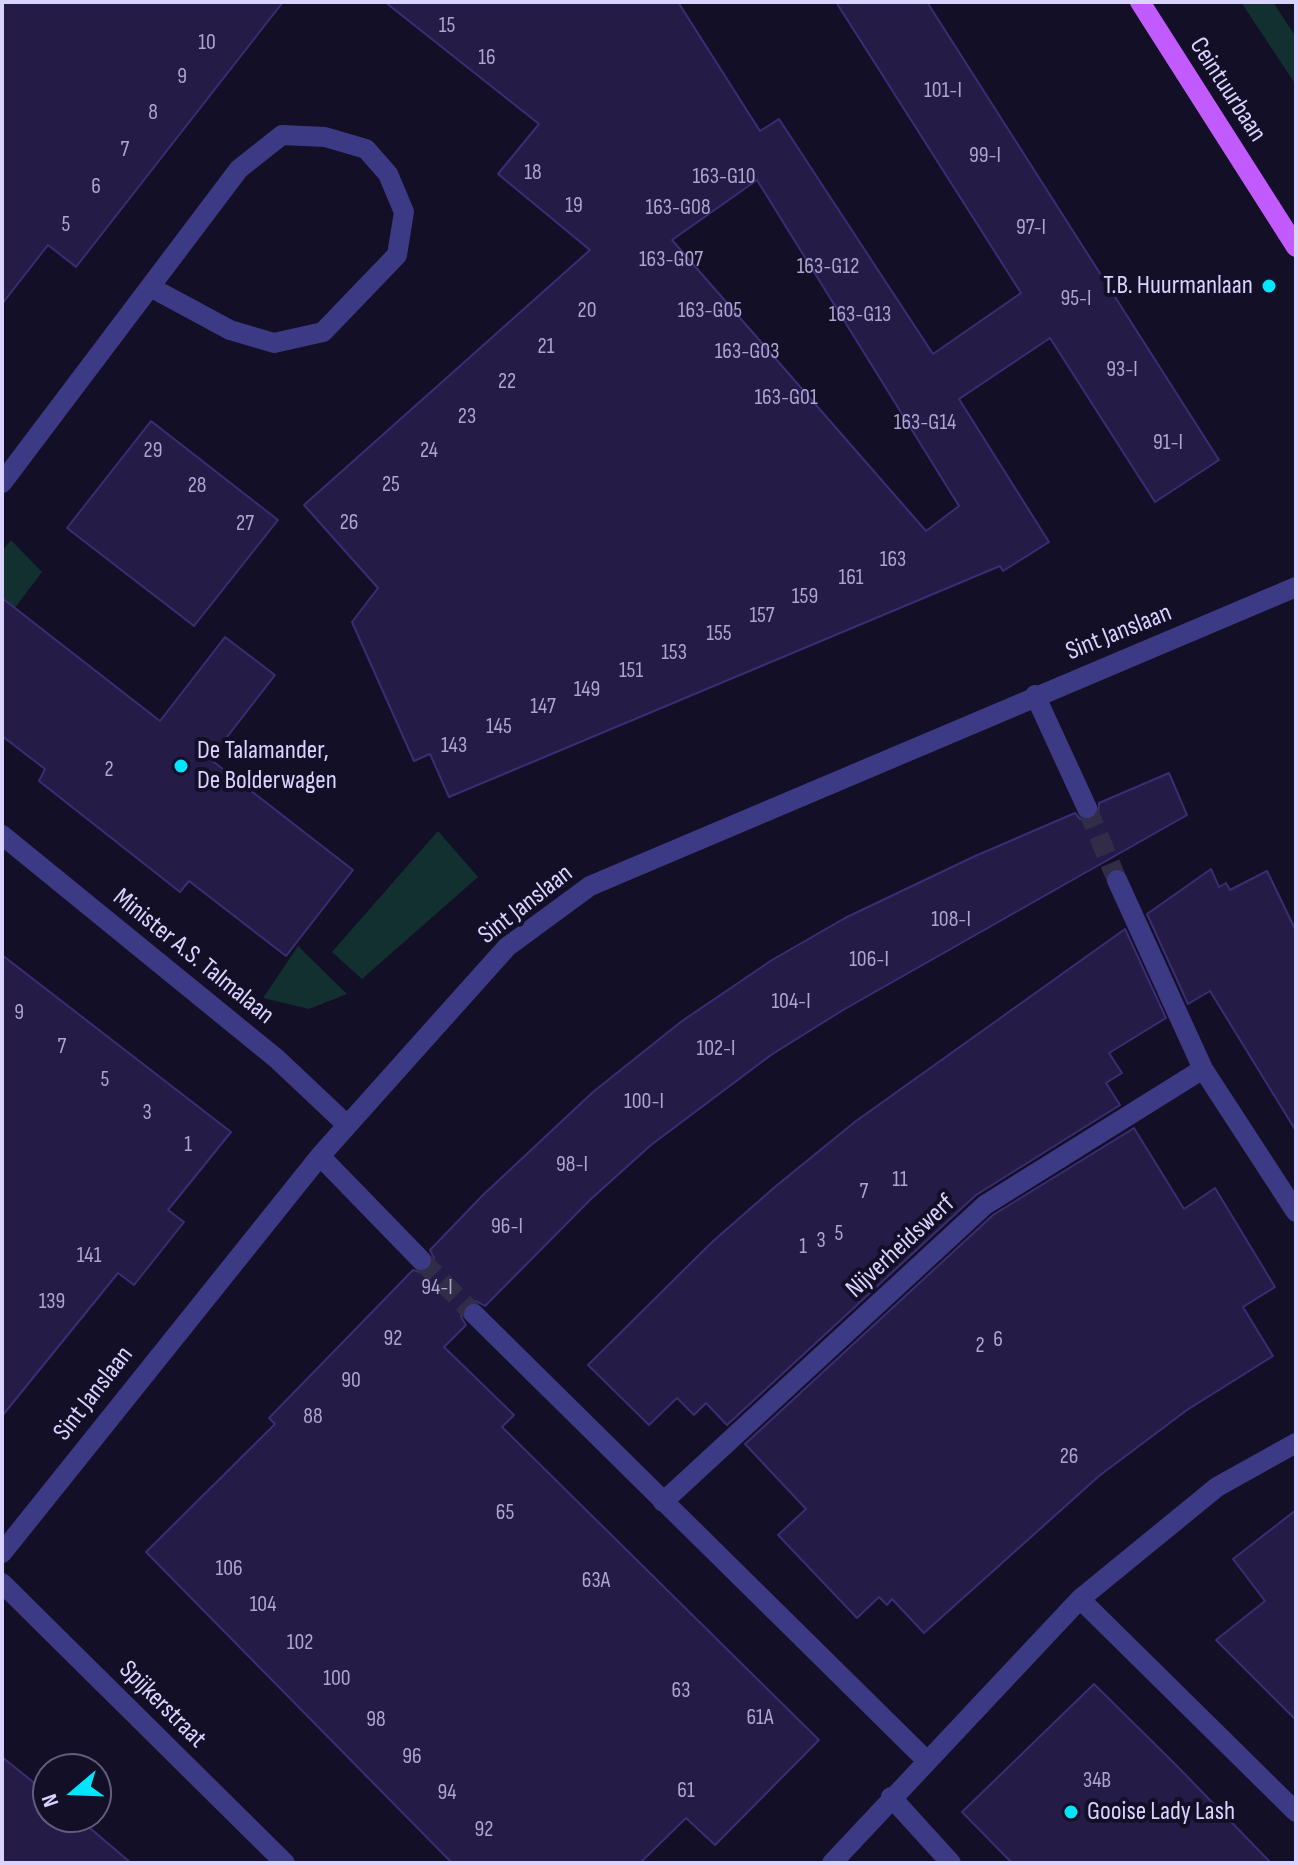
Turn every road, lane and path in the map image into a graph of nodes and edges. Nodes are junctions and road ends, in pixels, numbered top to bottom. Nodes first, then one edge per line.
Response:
1 (1140, 2) edge
2 (1296, 247) edge
3 (152, 288) junction
4 (2, 483) edge
5 (1296, 587) edge
6 (1035, 695) junction
7 (1087, 808) tunnel mouth
8 (2, 835) edge
9 (1117, 880) tunnel mouth
10 (1203, 1069) junction
11 (347, 1125) junction
12 (320, 1156) junction
13 (1296, 1212) edge
14 (421, 1260) tunnel mouth
15 (474, 1314) tunnel mouth
16 (1296, 1443) edge
17 (663, 1502) junction
18 (2, 1553) edge
19 (2, 1583) edge
20 (1080, 1599) junction
21 (926, 1760) junction
22 (891, 1797) junction
23 (1296, 1812) edge
24 (285, 1863) edge
25 (832, 1863) edge
26 (951, 1863) edge

1 - 2 main road, Ceintuurbaan
3 - 3 street
3 - 4 street
5 - 6 street, Sint Janslaan
6 - 7 street
6 - 11 street, Sint Janslaan
8 - 11 street, Minister A.S. Talmalaan
9 - 10 street
10 - 13 street
10 - 17 street, Nijverheidswerf
11 - 12 street, Sint Janslaan
12 - 14 street
12 - 18 street, Sint Janslaan
15 - 17 street
16 - 20 street
17 - 21 street
19 - 24 street, Spijkerstraat
20 - 21 street
20 - 23 street
21 - 22 street
22 - 25 street
22 - 26 street

